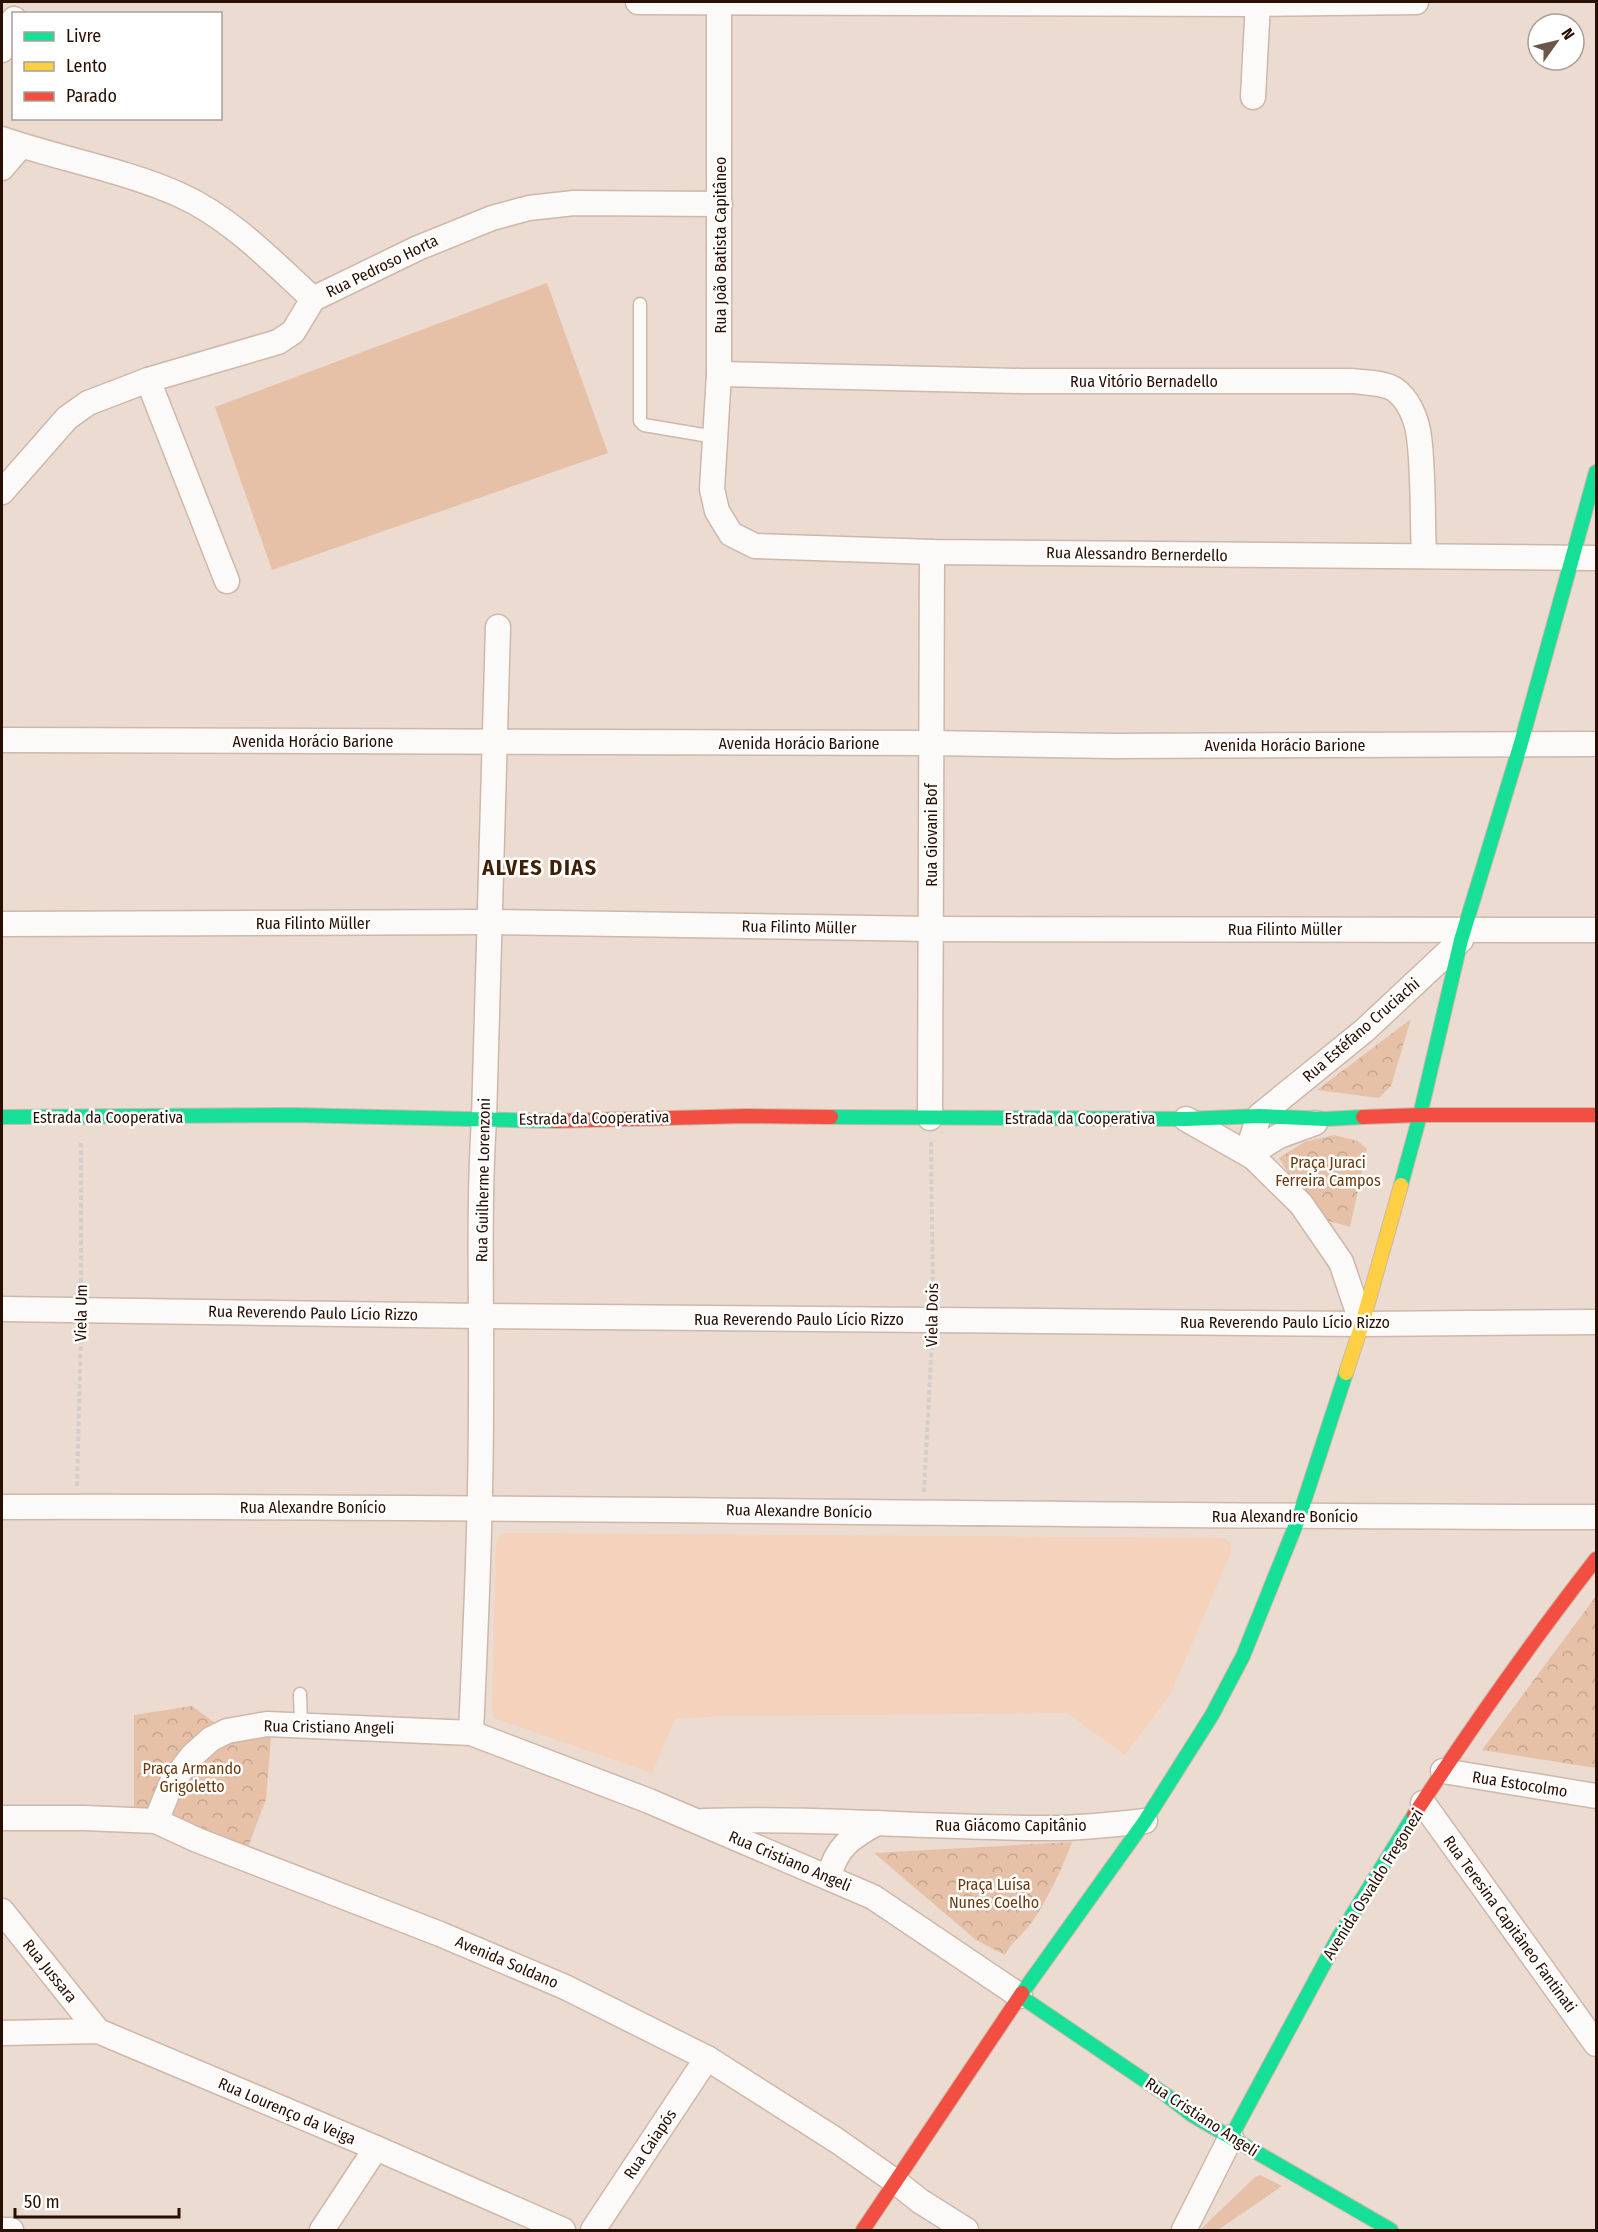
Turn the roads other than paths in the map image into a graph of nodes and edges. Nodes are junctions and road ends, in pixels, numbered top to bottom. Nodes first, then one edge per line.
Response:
1 (638, 2) edge
2 (719, 2) edge
3 (1416, 2) edge
4 (1258, 3) edge
5 (12, 24) edge
6 (2, 50) edge
7 (1253, 98) dead end
8 (11, 142) edge
9 (2, 168) edge
10 (720, 204) junction
11 (313, 299) junction
12 (640, 304) dead end
13 (719, 374) junction
14 (148, 380) junction
15 (716, 437) junction
16 (1596, 472) edge
17 (712, 489) joint
18 (2, 492) edge
19 (932, 552) junction
20 (1424, 556) junction
21 (1585, 558) edge
22 (227, 581) dead end
23 (498, 627) dead end
24 (2, 740) edge
25 (494, 742) junction
26 (931, 743) junction
27 (1521, 744) junction
28 (1596, 744) edge
29 (489, 922) junction
30 (2, 924) edge
31 (931, 929) junction
32 (1596, 930) edge
33 (1464, 935) junction
34 (1420, 1115) junction
35 (1596, 1115) edge
36 (1259, 1116) junction
37 (2, 1117) edge
38 (930, 1118) junction
39 (484, 1119) junction
40 (1186, 1119) junction
41 (1326, 1119) junction
42 (1253, 1154) junction
43 (2, 1309) edge
44 (482, 1316) junction
45 (1596, 1322) edge
46 (1362, 1324) junction
47 (2, 1507) edge
48 (481, 1507) junction
49 (1596, 1516) edge
50 (1299, 1517) junction
51 (1596, 1559) edge
52 (300, 1694) dead end
53 (301, 1725) junction
54 (471, 1732) junction
55 (1443, 1771) junction
56 (1596, 1796) edge
57 (1423, 1803) junction
58 (2, 1818) edge
59 (156, 1821) junction
60 (1145, 1821) junction
61 (696, 1822) junction
62 (877, 1823) junction
63 (830, 1878) junction
64 (2, 1911) edge
65 (1020, 1996) junction
66 (98, 2031) junction
67 (2, 2033) edge
68 (1596, 2044) edge
69 (707, 2058) junction
70 (1231, 2137) junction
71 (376, 2148) junction
72 (896, 2182) junction
73 (2, 2230) edge
74 (11, 2230) edge
75 (322, 2230) edge
76 (563, 2230) edge
77 (593, 2230) edge
78 (863, 2230) edge
79 (966, 2230) edge
80 (1184, 2230) edge
81 (1391, 2230) edge

1 - 2 street
2 - 4 street
2 - 10 street, Rua João Batista Capitâneo
3 - 4 street
4 - 7 street
5 - 6 street
8 - 9 street
8 - 11 street
10 - 11 street, Rua Pedroso Horta
10 - 13 street, Rua João Batista Capitâneo
11 - 14 street, Rua Pedroso Horta
12 - 15 lane
13 - 15 street, Rua João Batista Capitâneo
13 - 20 street, Rua Vitório Bernadello
14 - 18 street, Rua Pedroso Horta
14 - 22 street
15 - 17 street, Rua João Batista Capitâneo
16 - 21 street
17 - 19 street, Rua Alessandro Bernerdello
19 - 20 street, Rua Alessandro Bernerdello
19 - 26 street, Rua Giovani Bof
20 - 21 street, Rua Alessandro Bernerdello
21 - 27 street
23 - 25 street, Rua Guilherme Lorenzoni
24 - 25 street, Avenida Horácio Barione
25 - 26 street, Avenida Horácio Barione
25 - 29 street, Rua Guilherme Lorenzoni
26 - 27 street, Avenida Horácio Barione
26 - 31 street, Rua Giovani Bof
27 - 28 street, Avenida Horácio Barione
27 - 33 street
29 - 30 street, Rua Filinto Müller
29 - 31 street, Rua Filinto Müller
29 - 39 street, Rua Guilherme Lorenzoni
31 - 33 street, Rua Filinto Müller
31 - 38 street, Rua Giovani Bof
32 - 33 street, Rua Filinto Müller
33 - 34 street
33 - 36 street, Rua Estéfano Cruciachi
34 - 35 street, Estrada da Cooperativa
34 - 41 street, Estrada da Cooperativa
34 - 46 street
36 - 40 street, Estrada da Cooperativa
36 - 41 street, Estrada da Cooperativa
36 - 42 street
37 - 39 street, Estrada da Cooperativa
38 - 39 street, Estrada da Cooperativa
38 - 40 street, Estrada da Cooperativa
39 - 44 street, Rua Guilherme Lorenzoni
40 - 42 street, Estrada da Cooperativa
41 - 42 street, Estrada da Cooperativa
42 - 46 street
43 - 44 street, Rua Reverendo Paulo Lício Rizzo
44 - 46 street, Rua Reverendo Paulo Lício Rizzo
44 - 48 street, Rua Guilherme Lorenzoni
45 - 46 street, Rua Reverendo Paulo Lício Rizzo
46 - 50 street
47 - 48 street, Rua Alexandre Bonício
48 - 50 street, Rua Alexandre Bonício
48 - 54 street, Rua Guilherme Lorenzoni
49 - 50 street, Rua Alexandre Bonício
50 - 60 street
51 - 55 street, Avenida Osvaldo Fregonezi
52 - 53 lane
53 - 54 street, Rua Cristiano Angeli
53 - 59 street, Rua Cristiano Angeli
54 - 61 street, Rua Cristiano Angeli
55 - 56 street, Rua Estocolmo
55 - 57 street, Avenida Osvaldo Fregonezi
57 - 68 street, Rua Teresina Capitâneo Fantinati
57 - 70 street, Avenida Osvaldo Fregonezi
58 - 59 street, Avenida Soldano
59 - 69 street, Avenida Soldano
60 - 62 street, Rua Giácomo Capitânio
60 - 65 street
61 - 62 street, Rua Giácomo Capitânio
61 - 63 street, Rua Cristiano Angeli
62 - 63 street
63 - 65 street, Rua Cristiano Angeli
64 - 66 street, Rua Jussara
65 - 70 street, Rua Cristiano Angeli
65 - 72 street
66 - 67 street, Rua Lourenço da Veiga
66 - 71 street, Rua Lourenço da Veiga
69 - 72 street, Avenida Soldano
69 - 77 street, Rua Caiapós
70 - 80 street, Avenida Osvaldo Fregonezi
70 - 81 street, Rua Cristiano Angeli
71 - 75 street
71 - 76 street, Rua Lourenço da Veiga
72 - 78 street
72 - 79 street, Avenida Soldano
73 - 74 street

